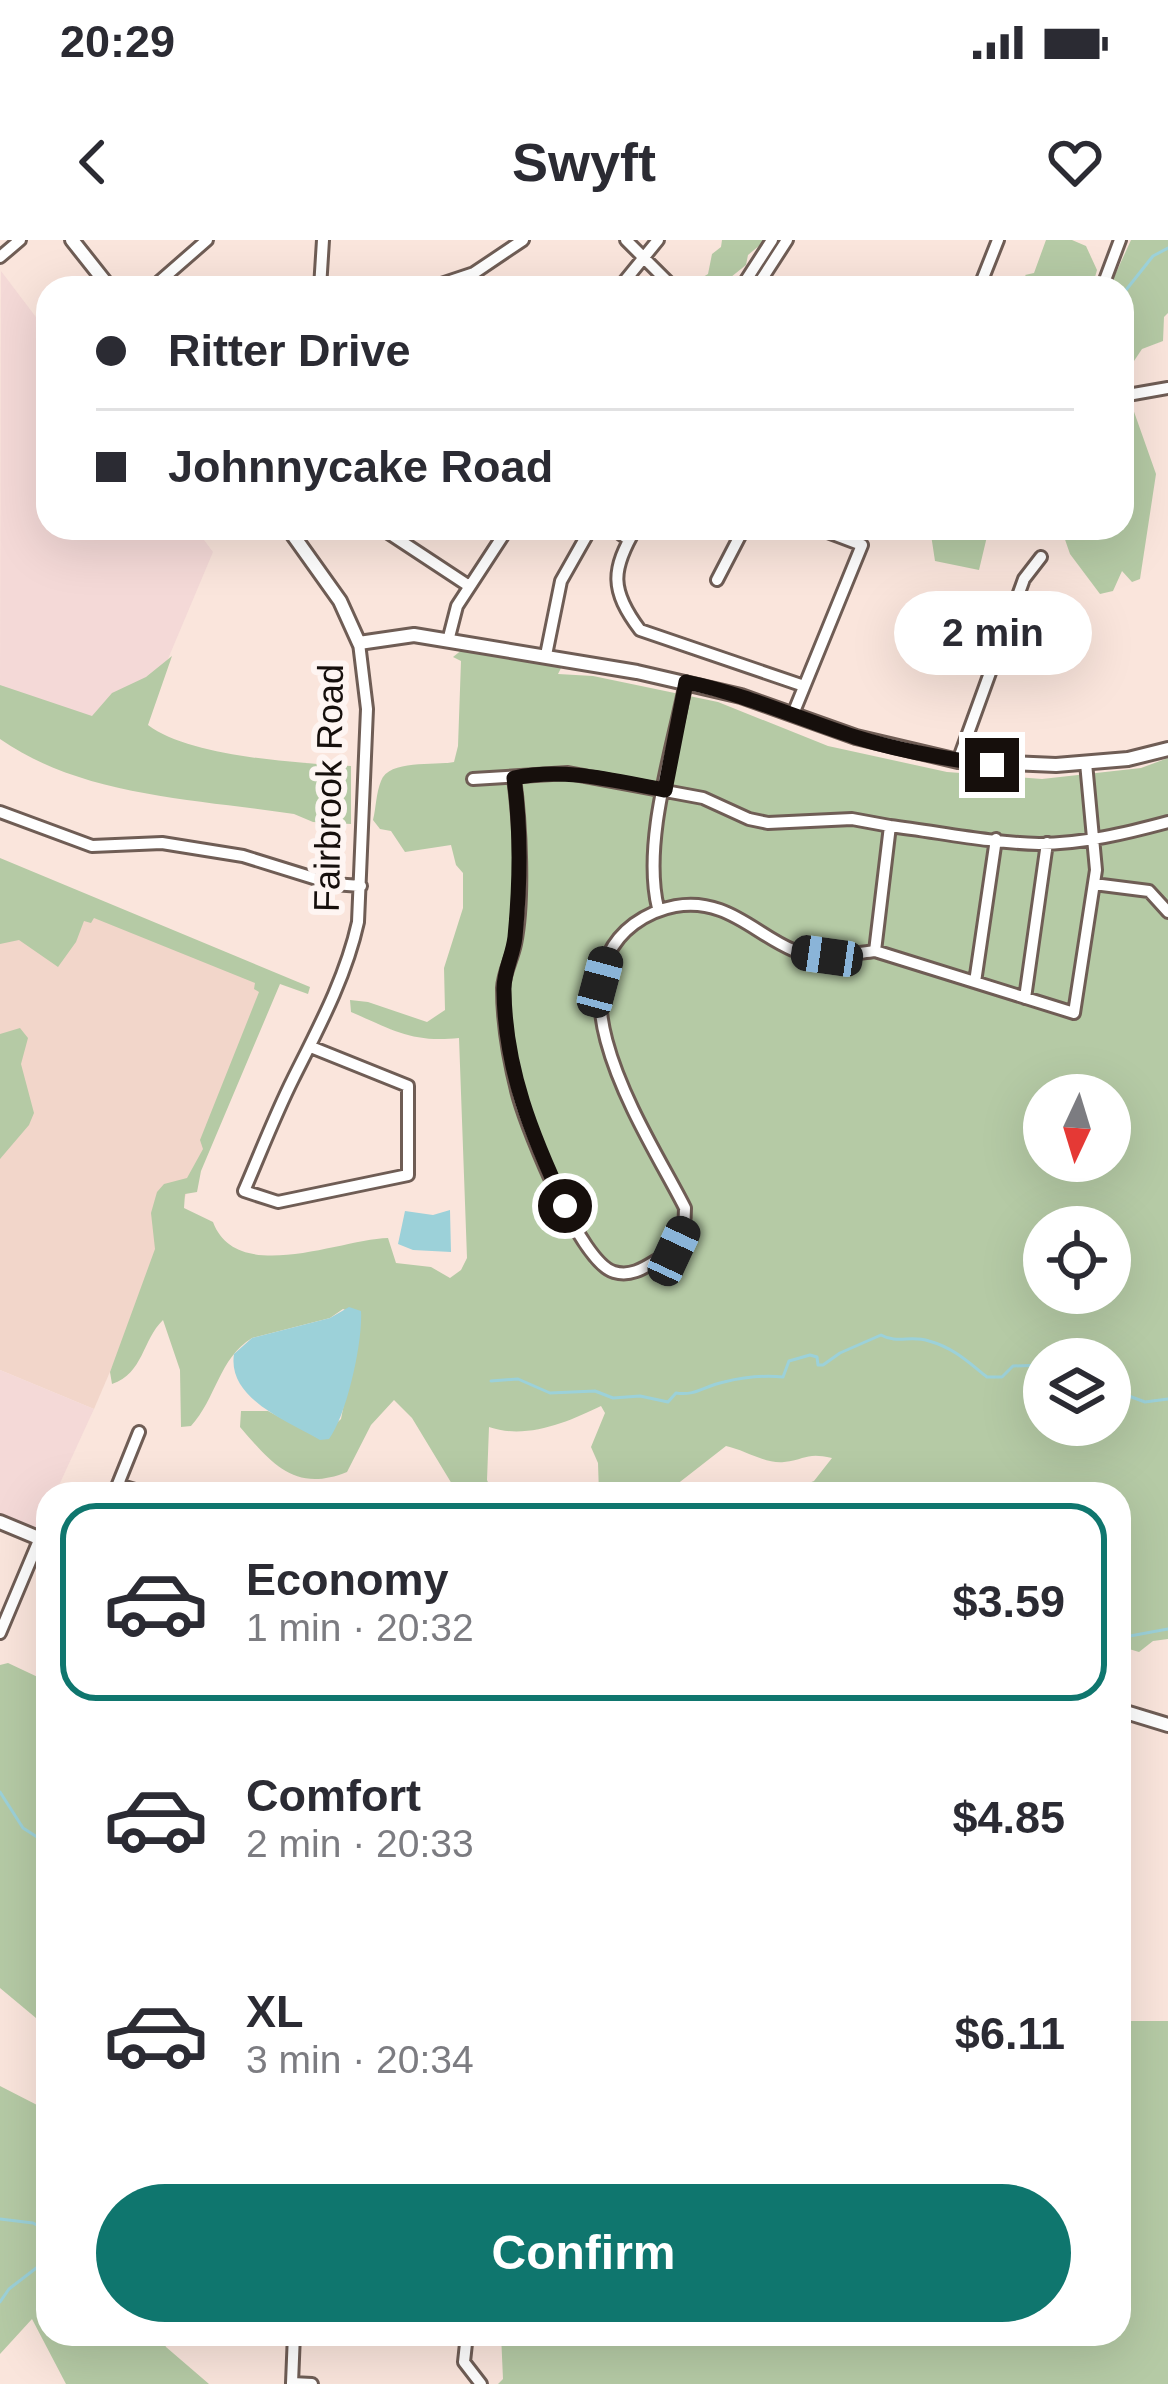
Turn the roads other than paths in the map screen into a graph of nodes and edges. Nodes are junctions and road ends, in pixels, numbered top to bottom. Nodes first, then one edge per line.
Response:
1 (20, 240) edge
2 (72, 240) edge
3 (207, 240) edge
4 (322, 240) edge
5 (523, 240) edge
6 (626, 240) edge
7 (658, 240) edge
8 (772, 240) edge
9 (787, 240) edge
10 (998, 240) edge
11 (1120, 240) edge
12 (0, 257) edge
13 (643, 259) junction
14 (100, 276) edge
15 (166, 276) edge
16 (320, 276) edge
17 (462, 276) edge
18 (630, 276) edge
19 (661, 276) edge
20 (749, 276) edge
21 (764, 276) edge
22 (984, 276) edge
23 (1106, 276) edge
24 (1168, 388) edge
25 (1134, 394) edge
26 (297, 540) edge
27 (399, 540) edge
28 (500, 540) edge
29 (584, 540) edge
30 (629, 540) edge
31 (738, 540) edge
32 (849, 540) edge
33 (1041, 557) dead end
34 (717, 580) dead end
35 (469, 586) junction
36 (448, 641) junction
37 (359, 643) junction
38 (546, 655) junction
39 (686, 682) junction
40 (804, 686) junction
41 (793, 714) junction
42 (1168, 749) edge
43 (958, 760) junction
44 (1086, 763) junction
45 (514, 778) junction
46 (473, 779) dead end
47 (665, 790) junction
48 (0, 812) edge
49 (1168, 822) edge
50 (890, 826) junction
51 (1093, 837) junction
52 (996, 839) junction
53 (1046, 843) junction
54 (1094, 884) junction
55 (361, 886) junction
56 (658, 908) junction
57 (1168, 912) edge
58 (875, 951) junction
59 (975, 982) junction
60 (1025, 998) junction
61 (311, 1047) junction
62 (139, 1432) dead end
63 (119, 1482) edge
64 (0, 1522) edge
65 (36, 1537) edge
66 (36, 1557) edge
67 (0, 1633) edge
68 (1131, 1714) edge
69 (1168, 1725) edge
70 (294, 2346) edge
71 (466, 2346) edge
72 (491, 2372) dead end
73 (312, 2384) edge
74 (481, 2384) edge

1 - 12 street
2 - 14 street
3 - 15 street
4 - 16 street
5 - 17 street
6 - 13 street
7 - 13 street
8 - 20 street
9 - 21 street
10 - 22 street
11 - 23 street
13 - 18 street
13 - 19 street
24 - 25 street
26 - 37 street, Fairbrook Road
27 - 35 street
28 - 35 street
29 - 38 street
30 - 40 street
31 - 34 street
32 - 40 street
33 - 43 street
35 - 36 street
36 - 37 street
36 - 38 street
37 - 55 street, Fairbrook Road
38 - 39 street
39 - 41 street
39 - 47 street
40 - 41 street
41 - 43 street
42 - 44 street
43 - 44 street
44 - 51 street
45 - 46 street
45 - 47 street
45 - 56 street
47 - 50 street
47 - 56 street
48 - 55 street
49 - 51 street
50 - 52 street
50 - 58 street
51 - 53 street
51 - 54 street
52 - 53 street
52 - 59 street
53 - 60 street
54 - 57 street
54 - 60 street
55 - 61 street, Fairbrook Road
56 - 58 street
58 - 59 street
59 - 60 street
61 - 61 street, Fairbrook Road
62 - 63 street
64 - 65 street
66 - 67 street
68 - 69 street
70 - 73 street
71 - 74 street
72 - 74 street

